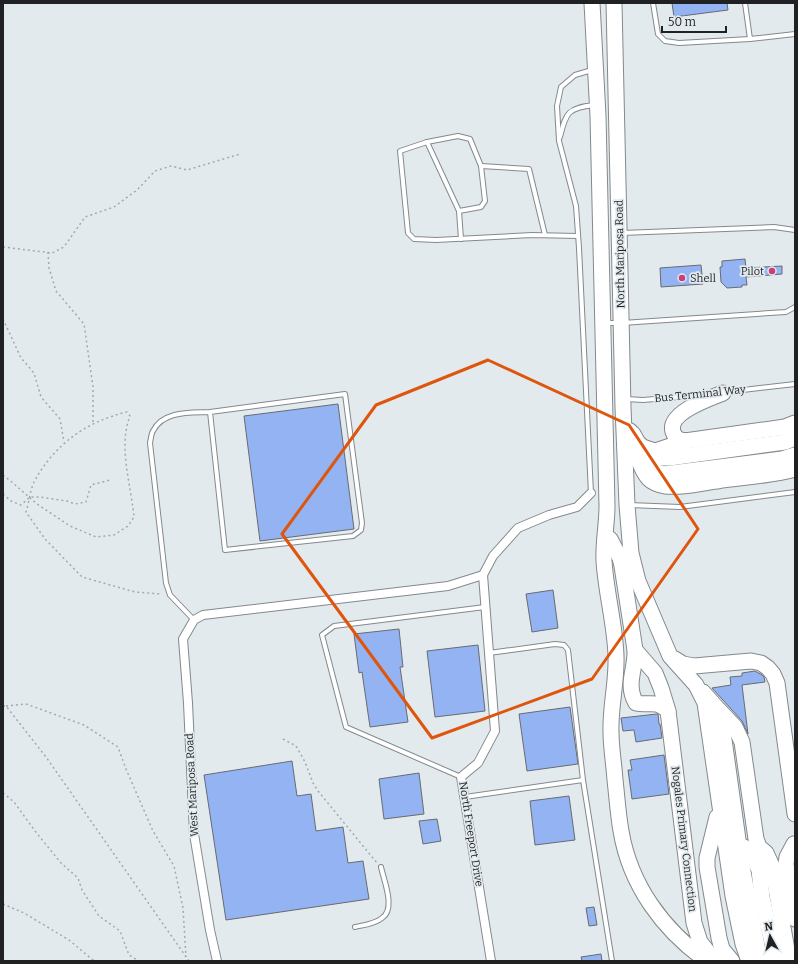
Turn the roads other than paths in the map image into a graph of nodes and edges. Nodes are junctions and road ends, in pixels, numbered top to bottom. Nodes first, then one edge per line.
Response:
1 (592, 3) edge
2 (614, 3) edge
3 (653, 3) edge
4 (745, 3) edge
5 (795, 34) edge
6 (750, 39) junction
7 (605, 68) junction
8 (607, 105) junction
9 (559, 141) junction
10 (427, 142) junction
11 (480, 166) junction
12 (459, 211) junction
13 (795, 230) edge
14 (619, 233) junction
15 (545, 236) junction
16 (578, 236) junction
17 (461, 239) junction
18 (795, 307) edge
19 (603, 323) junction
20 (622, 323) junction
21 (795, 384) edge
22 (723, 393) junction
23 (618, 403) junction
24 (210, 412) junction
25 (795, 423) edge
26 (795, 430) edge
27 (795, 438) edge
28 (685, 441) junction
29 (795, 447) edge
30 (644, 453) junction
31 (795, 455) edge
32 (795, 463) edge
33 (795, 469) edge
34 (795, 492) edge
35 (591, 493) joint
36 (627, 505) junction
37 (608, 506) junction
38 (607, 523) junction
39 (610, 539) junction
40 (482, 575) junction
41 (485, 607) junction
42 (194, 620) junction
43 (635, 650) junction
44 (489, 653) junction
45 (670, 656) junction
46 (615, 684) junction
47 (696, 685) junction
48 (718, 709) junction
49 (668, 711) junction
50 (461, 777) junction
51 (583, 780) junction
52 (465, 797) junction
53 (718, 798) junction
54 (795, 814) edge
55 (717, 819) junction
56 (713, 836) junction
57 (795, 843) edge
58 (741, 844) junction
59 (766, 853) junction
60 (381, 867) road end
61 (795, 869) edge
62 (795, 920) edge
63 (355, 927) dead end
64 (795, 958) edge
65 (217, 961) edge
66 (491, 961) edge
67 (612, 961) edge
68 (707, 961) edge
69 (715, 961) edge
70 (732, 961) edge
71 (738, 961) edge
72 (745, 961) edge
73 (749, 961) edge
74 (755, 961) edge
75 (762, 961) edge
76 (769, 961) edge
77 (776, 961) edge
78 (782, 961) edge
79 (789, 961) edge

1 - 7 highway, North Mariposa Road
2 - 7 highway, North Mariposa Road
3 - 6 lane
4 - 6 lane
5 - 6 lane
7 - 8 highway, North Mariposa Road
7 - 8 highway, North Mariposa Road
7 - 9 lane
8 - 9 lane
8 - 14 highway, North Mariposa Road
8 - 19 highway, North Mariposa Road
9 - 16 lane
10 - 11 lane
10 - 12 lane
10 - 17 lane
11 - 12 lane
11 - 15 lane
12 - 17 lane
13 - 14 lane
14 - 20 highway, North Mariposa Road
15 - 16 lane
15 - 17 lane
16 - 35 lane
18 - 20 lane
19 - 20 lane
19 - 23 highway, North Mariposa Road
20 - 23 highway, North Mariposa Road
21 - 22 lane, Bus Terminal Way
22 - 23 lane, Bus Terminal Way
22 - 28 highway
23 - 30 highway
23 - 30 highway
23 - 36 highway, North Mariposa Road
23 - 37 highway
24 - 24 lane
24 - 42 lane
25 - 28 highway
26 - 30 highway
27 - 30 highway
28 - 30 highway
29 - 30 highway
30 - 31 highway
30 - 32 highway
30 - 33 highway
34 - 36 lane
35 - 40 street
36 - 37 highway
36 - 45 highway, Nogales Primary Connection
37 - 38 highway
38 - 39 highway
38 - 46 highway
39 - 43 highway
39 - 46 highway
40 - 41 street, North Freeport Drive
40 - 42 street
41 - 44 street, North Freeport Drive
41 - 50 lane
42 - 65 street, West Mariposa Road
43 - 49 highway, Nogales Primary Connection
43 - 49 highway
44 - 50 street, North Freeport Drive
44 - 51 lane
45 - 47 highway, Nogales Primary Connection
45 - 54 highway
46 - 68 highway
47 - 48 highway, Nogales Primary Connection
47 - 53 highway, Nogales Primary Connection
48 - 58 highway
48 - 59 highway, Nogales Primary Connection
49 - 69 highway, Nogales Primary Connection
50 - 52 street, North Freeport Drive
51 - 52 lane
51 - 67 lane
52 - 66 street, North Freeport Drive
53 - 55 highway, Nogales Primary Connection
53 - 73 highway, Nogales Primary Connection
55 - 56 highway, Nogales Primary Connection
55 - 72 highway, Nogales Primary Connection
56 - 70 highway, Nogales Primary Connection
56 - 71 highway, Nogales Primary Connection
57 - 61 highway
57 - 62 highway
58 - 74 highway
58 - 75 highway
58 - 76 highway
58 - 77 highway
59 - 64 highway, Nogales Primary Connection
59 - 78 highway
59 - 79 highway, Nogales Primary Connection
60 - 63 lane

